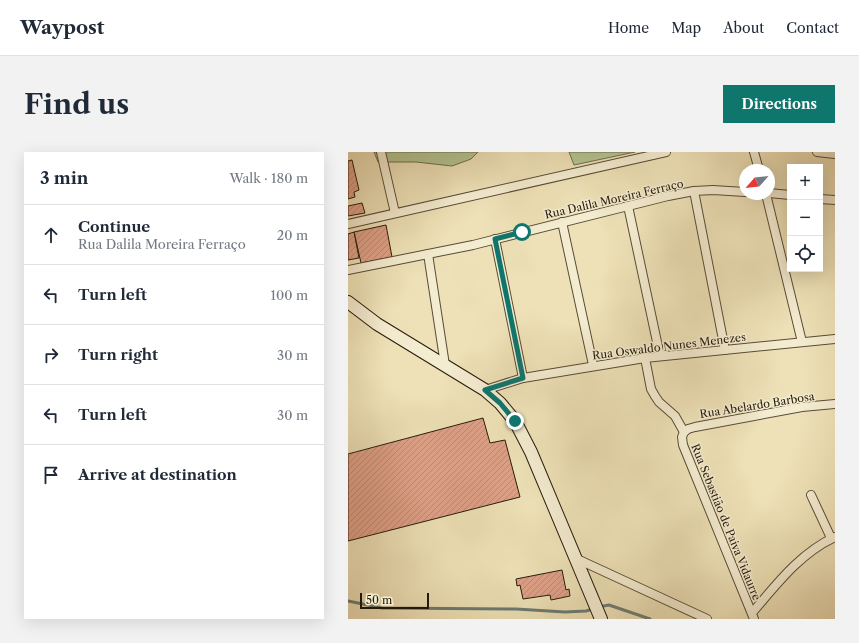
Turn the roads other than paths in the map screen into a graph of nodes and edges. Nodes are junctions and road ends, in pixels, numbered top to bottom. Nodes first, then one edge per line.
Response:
1 (380, 152) edge
2 (666, 152) edge
3 (754, 152) edge
4 (817, 152) edge
5 (835, 154) edge
6 (757, 164) edge
7 (694, 191) junction
8 (739, 192) edge
9 (775, 194) edge
10 (787, 195) edge
11 (823, 199) edge
12 (767, 200) edge
13 (835, 200) edge
14 (628, 206) junction
15 (395, 213) junction
16 (562, 222) junction
17 (348, 224) edge
18 (495, 239) junction
19 (428, 254) junction
20 (348, 270) edge
21 (348, 302) edge
22 (835, 339) edge
23 (802, 342) junction
24 (726, 350) junction
25 (660, 356) junction
26 (645, 358) junction
27 (445, 365) junction
28 (594, 365) junction
29 (523, 378) junction
30 (485, 390) junction
31 (835, 404) edge
32 (684, 432) junction
33 (811, 495) dead end
34 (833, 537) edge
35 (577, 559) junction
36 (753, 616) edge
37 (600, 617) edge
38 (707, 619) edge

1 - 15 street
2 - 15 street
3 - 6 street
4 - 5 street
7 - 8 street, Rua Dalila Moreira Ferraço
7 - 14 street, Rua Dalila Moreira Ferraço
7 - 24 street
9 - 10 street
11 - 13 street
12 - 23 street
14 - 16 street, Rua Dalila Moreira Ferraço
14 - 25 street
15 - 17 street
16 - 18 street, Rua Dalila Moreira Ferraço
16 - 28 street
18 - 19 street, Rua Dalila Moreira Ferraço
18 - 29 street
19 - 20 street, Rua Dalila Moreira Ferraço
19 - 27 street
21 - 27 main road
22 - 23 street, Rua Oswaldo Nunes Menezes
23 - 24 street, Rua Oswaldo Nunes Menezes
24 - 25 street, Rua Oswaldo Nunes Menezes
25 - 26 street, Rua Oswaldo Nunes Menezes
26 - 28 street, Rua Oswaldo Nunes Menezes
26 - 32 street
27 - 30 main road
28 - 29 street, Rua Oswaldo Nunes Menezes
29 - 30 street, Rua Oswaldo Nunes Menezes
30 - 35 main road
31 - 32 street, Rua Abelardo Barbosa
32 - 36 street, Rua Sebastião de Paiva Vidaurre
33 - 34 street
34 - 36 street
35 - 37 main road
35 - 38 street

